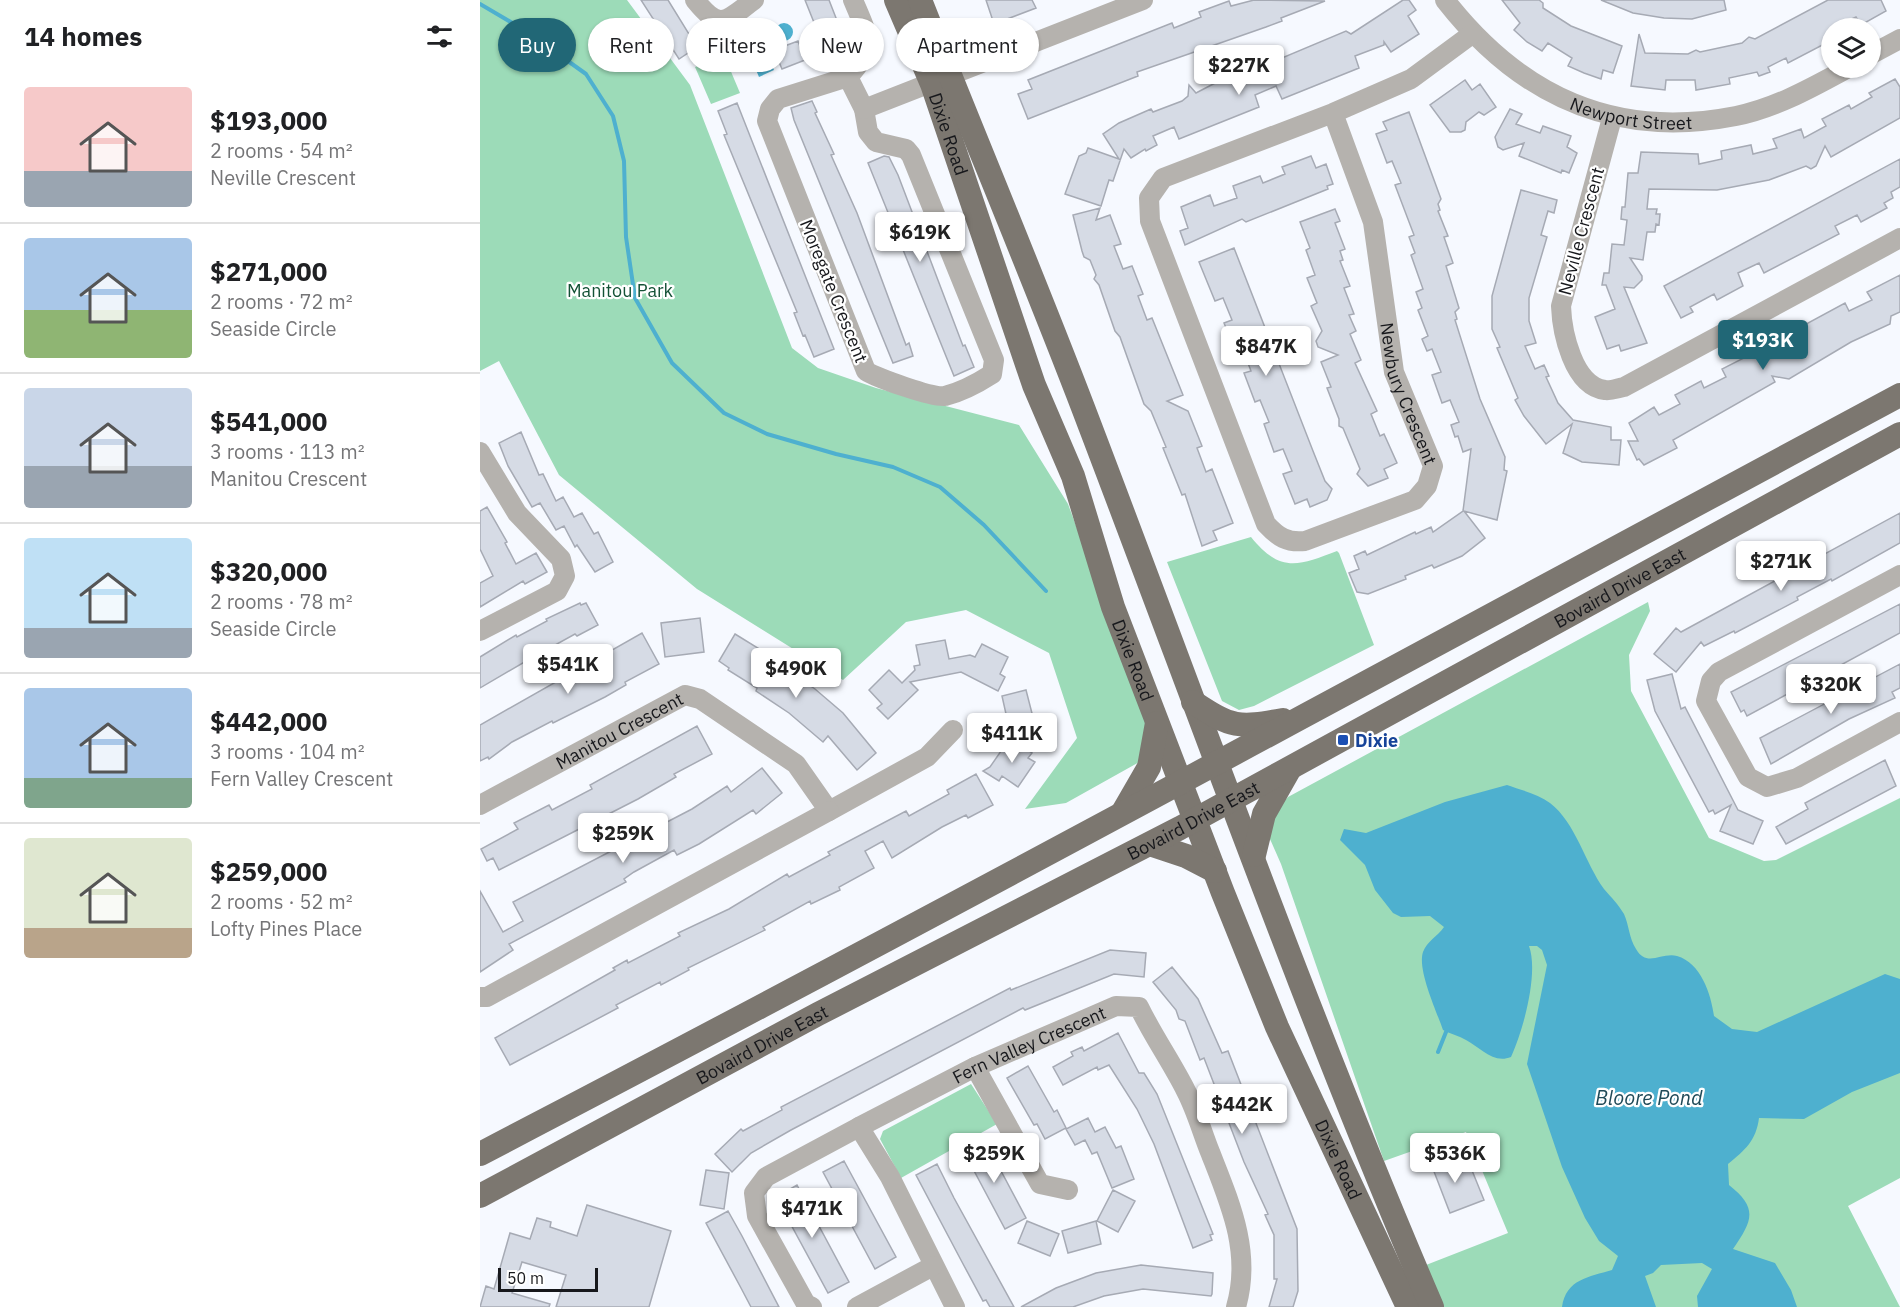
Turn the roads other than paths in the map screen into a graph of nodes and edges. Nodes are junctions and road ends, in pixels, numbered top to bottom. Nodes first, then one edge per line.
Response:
1 (695, 0) edge
2 (754, 0) edge
3 (854, 0) edge
4 (896, 0) edge
5 (920, 0) edge
6 (1143, 0) edge
7 (1446, 0) edge
8 (1472, 34) junction
9 (1900, 39) edge
10 (1881, 49) edge
11 (848, 77) junction
12 (1830, 78) edge
13 (941, 80) junction
14 (864, 109) junction
15 (1333, 113) junction
16 (1612, 118) junction
17 (1900, 238) edge
18 (1900, 395) edge
19 (1900, 434) edge
20 (480, 452) edge
21 (1900, 575) edge
22 (480, 631) edge
23 (1193, 702) junction
24 (1301, 717) junction
25 (1157, 721) junction
26 (1900, 722) edge
27 (953, 730) dead end
28 (1218, 762) junction
29 (1291, 767) junction
30 (1182, 782) junction
31 (1232, 799) junction
32 (480, 805) edge
33 (829, 811) junction
34 (1122, 814) junction
35 (1197, 819) junction
36 (1150, 844) junction
37 (1254, 855) junction
38 (1215, 871) junction
39 (480, 997) edge
40 (975, 1067) junction
41 (859, 1127) junction
42 (480, 1154) edge
43 (1068, 1190) dead end
44 (480, 1196) edge
45 (1392, 1213) junction
46 (1367, 1225) junction
47 (933, 1266) junction
48 (812, 1307) edge
49 (857, 1307) edge
50 (955, 1307) edge
51 (1236, 1307) edge
52 (1408, 1307) edge
53 (1432, 1307) edge

1 - 2 street
3 - 11 street
4 - 13 main road, Dixie Road
5 - 13 main road, Dixie Road
6 - 13 street
7 - 8 street, Newport Street
8 - 15 street, Newbury Crescent
8 - 16 street, Newport Street
9 - 10 street
11 - 14 street, Moregate Crescent
11 - 14 street, Moregate Crescent
12 - 16 street, Newport Street
13 - 14 street
13 - 23 main road, Dixie Road
13 - 25 main road, Dixie Road
15 - 15 street, Newbury Crescent
16 - 17 street, Neville Crescent
18 - 24 main road, Bovaird Drive East
19 - 29 main road, Bovaird Drive East
20 - 22 street
21 - 26 street
23 - 24 main road
23 - 28 main road, Dixie Road
24 - 28 main road, Bovaird Drive East
25 - 30 main road, Dixie Road
25 - 34 main road
27 - 33 street
28 - 30 main road, Bovaird Drive East
28 - 31 main road, Dixie Road
29 - 31 main road, Bovaird Drive East
29 - 37 main road
30 - 34 main road, Bovaird Drive East
30 - 35 main road, Dixie Road
31 - 35 main road, Bovaird Drive East
31 - 37 main road, Dixie Road
32 - 33 street, Manitou Crescent
33 - 39 street
34 - 42 main road, Bovaird Drive East
35 - 36 main road, Bovaird Drive East
35 - 38 main road, Dixie Road
36 - 38 main road
36 - 44 main road, Bovaird Drive East
37 - 45 main road, Dixie Road
38 - 46 main road, Dixie Road
40 - 41 street, Fern Valley Crescent
40 - 43 street
40 - 51 street, Fern Valley Crescent
41 - 47 street
41 - 48 street, Fern Valley Crescent
45 - 46 main road
45 - 53 main road, Dixie Road
46 - 52 main road, Dixie Road
47 - 49 street
47 - 50 street

